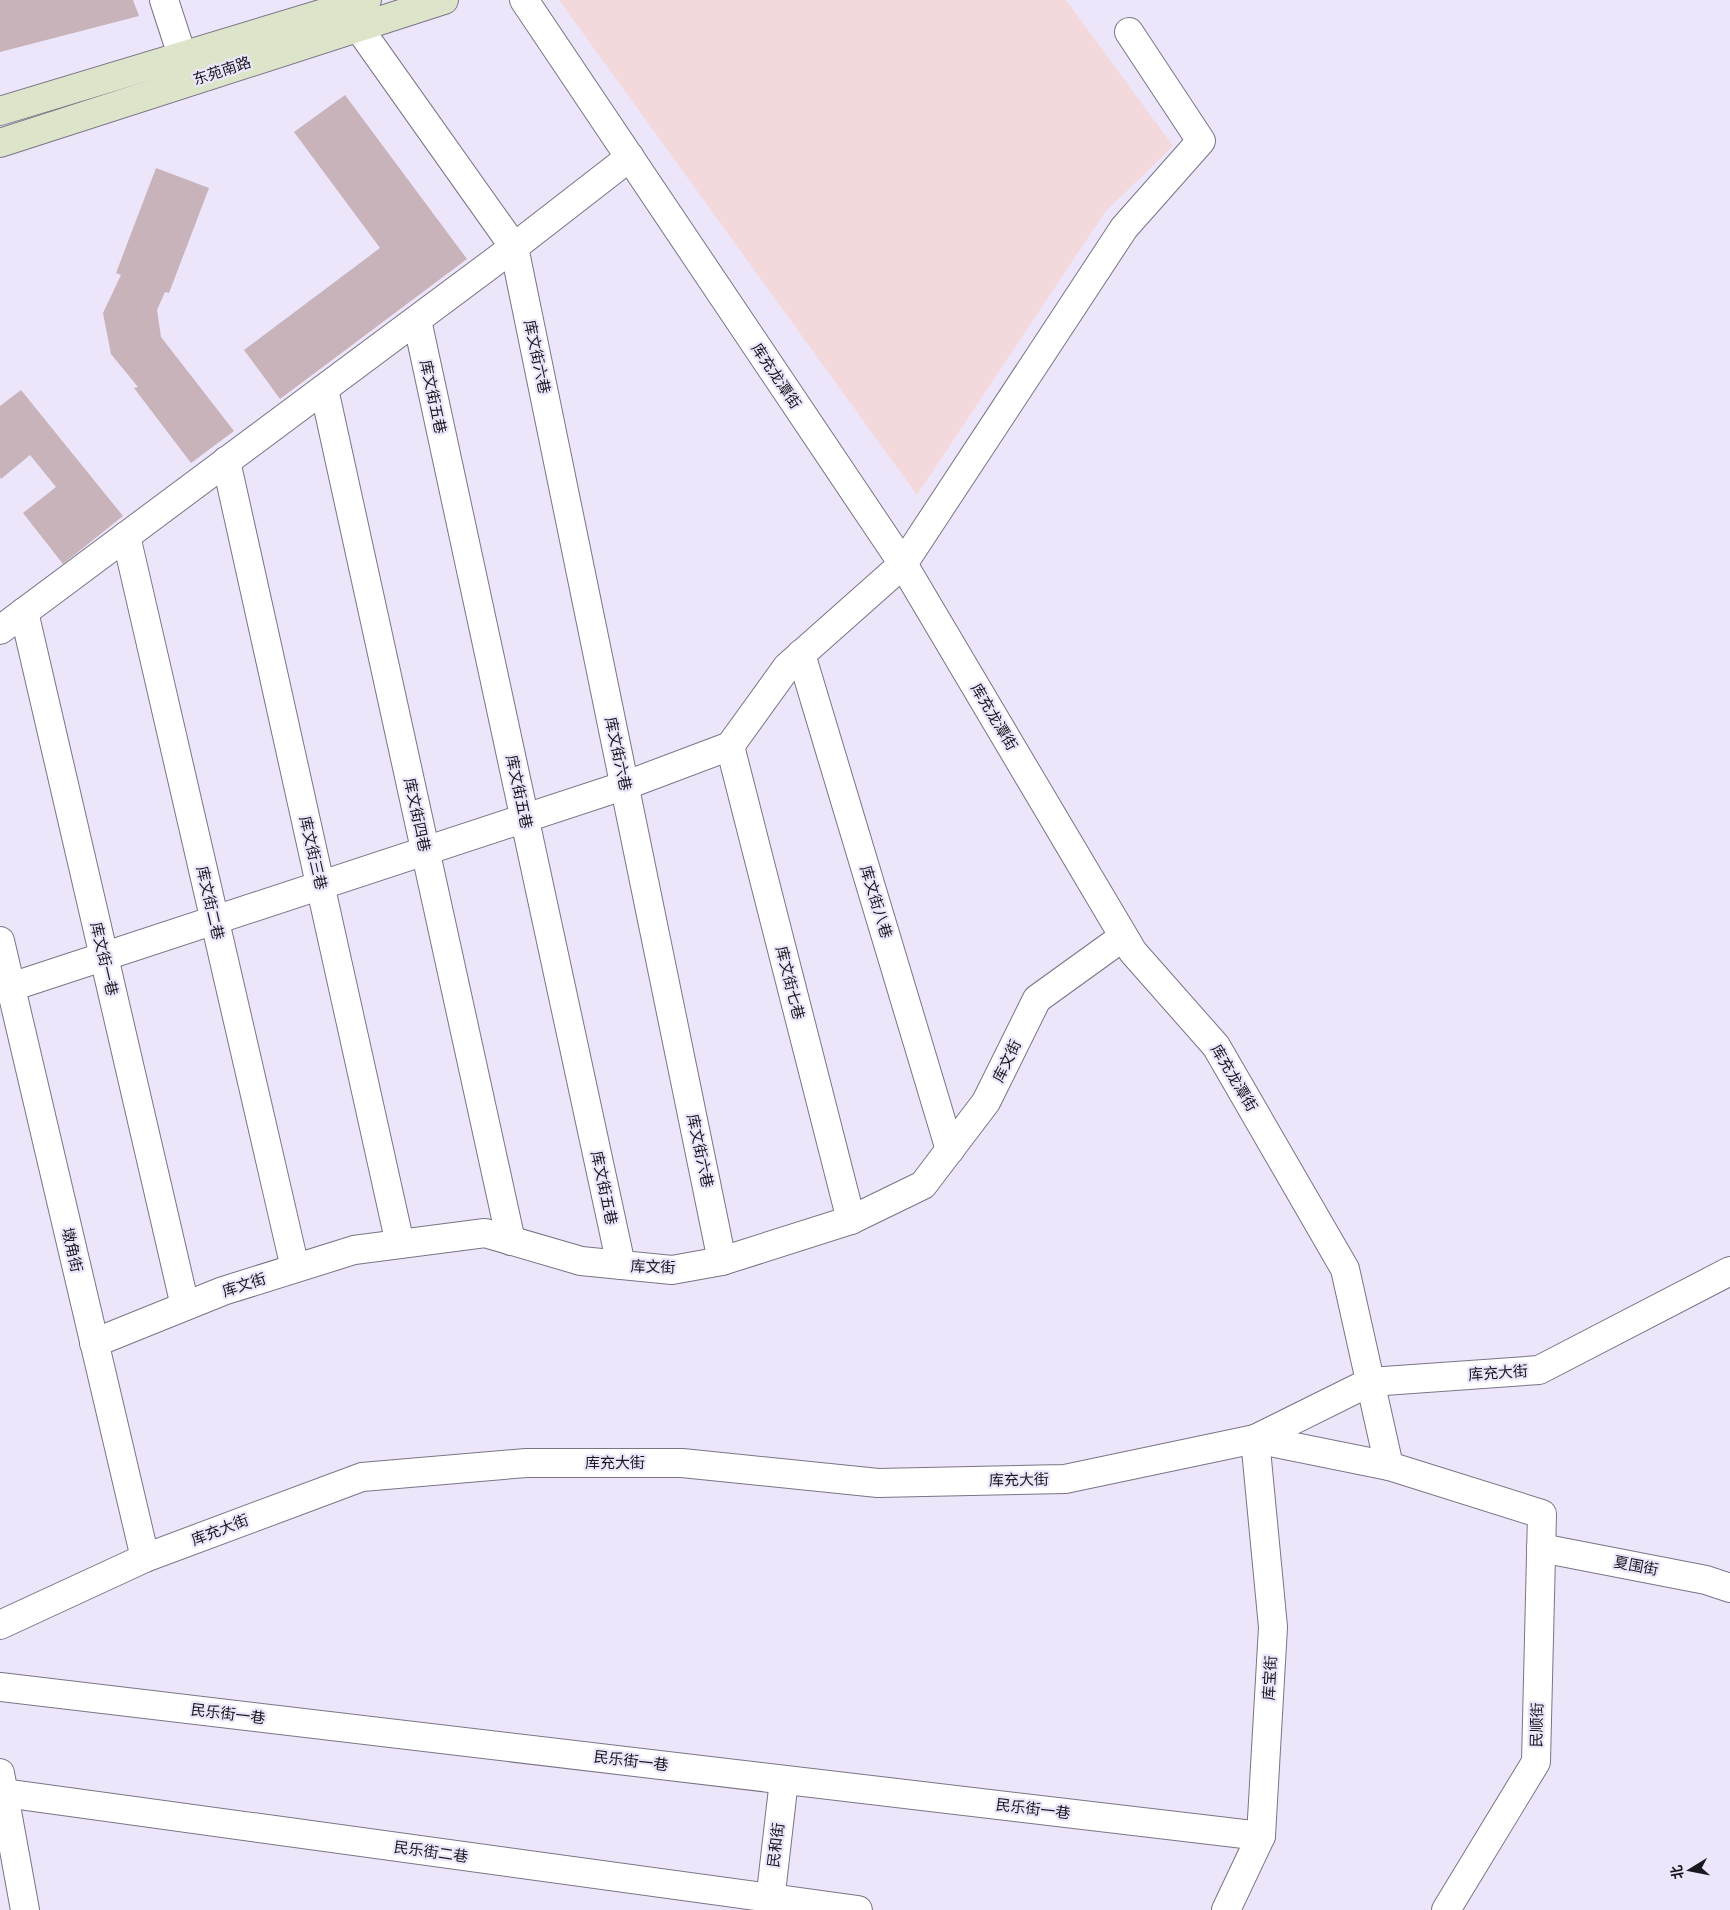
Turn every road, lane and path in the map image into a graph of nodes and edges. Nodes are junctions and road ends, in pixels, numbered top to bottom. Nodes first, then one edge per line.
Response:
1 (164, 0) edge
2 (367, 0) edge
3 (444, 0) edge
4 (524, 0) edge
5 (358, 27) junction
6 (1129, 32) dead end
7 (190, 81) junction
8 (0, 111) edge
9 (0, 143) edge
10 (630, 157) junction
11 (514, 247) junction
12 (417, 320) junction
13 (324, 388) junction
14 (226, 462) junction
15 (126, 536) junction
16 (903, 564) junction
17 (24, 612) junction
18 (0, 630) edge
19 (801, 654) junction
20 (730, 746) junction
21 (625, 785) junction
22 (524, 818) junction
23 (425, 850) junction
24 (320, 885) junction
25 (214, 920) junction
26 (1123, 937) junction
27 (0, 941) edge
28 (104, 956) junction
29 (11, 987) junction
30 (950, 1150) junction
31 (851, 1220) junction
32 (511, 1241) junction
33 (400, 1244) junction
34 (722, 1261) junction
35 (621, 1265) junction
36 (295, 1268) junction
37 (1730, 1271) edge
38 (184, 1306) junction
39 (94, 1342) junction
40 (1370, 1382) junction
41 (1255, 1439) junction
42 (1389, 1466) junction
43 (1542, 1514) joint
44 (1541, 1548) junction
45 (145, 1558) junction
46 (1730, 1588) edge
47 (0, 1624) edge
48 (0, 1687) edge
49 (784, 1780) junction
50 (2, 1783) edge
51 (1261, 1836) junction
52 (770, 1904) edge
53 (25, 1910) edge
54 (858, 1910) edge
55 (1226, 1910) edge
56 (1446, 1910) edge

1 - 7 street
2 - 8 street, 东苑南路
3 - 5 street, 东苑南路
4 - 10 street, 库充龙潭街
5 - 7 street, 东苑南路
5 - 11 street
6 - 16 street
7 - 9 street, 东苑南路
10 - 11 street
10 - 16 street, 库充龙潭街
11 - 12 street
11 - 21 street, 库文街六巷
12 - 13 street
12 - 22 street, 库文街五巷
13 - 14 street
13 - 23 street, 库文街四巷
14 - 15 street
14 - 24 street, 库文街三巷
15 - 17 street
15 - 25 street, 库文街二巷
16 - 19 street
16 - 26 street, 库充龙潭街
17 - 18 street
17 - 28 street, 库文街一巷
19 - 20 street
19 - 30 street, 库文街八巷
20 - 21 street
20 - 31 street, 库文街七巷
21 - 22 street
21 - 34 street, 库文街六巷
22 - 23 street
22 - 35 street, 库文街五巷
23 - 24 street
23 - 32 street, 库文街四巷
24 - 25 street
24 - 33 street, 库文街三巷
25 - 28 street
25 - 36 street, 库文街二巷
26 - 30 street, 库文街
26 - 40 street, 库充龙潭街
27 - 29 street, 墩角街
28 - 29 street
28 - 38 street, 库文街一巷
29 - 39 street, 墩角街
30 - 31 street, 库文街
31 - 34 street, 库文街
32 - 33 street, 库文街
32 - 35 street, 库文街
33 - 36 street, 库文街
34 - 35 street, 库文街
36 - 38 street, 库文街
37 - 40 street, 库充大街
38 - 39 street, 库文街
39 - 45 street, 墩角街
40 - 41 street, 库充大街
40 - 42 street, 库充龙潭街
41 - 42 street, 库充大街
41 - 45 street, 库充大街
41 - 51 street, 库宝街
42 - 43 street, 库充大街
43 - 44 street, 民顺街
44 - 46 street, 夏围街
44 - 56 street, 民顺街
45 - 47 street, 库充大街
48 - 49 street, 民乐街一巷
49 - 51 street, 民乐街一巷
49 - 52 street, 民和街
50 - 52 street, 民乐街二巷
50 - 53 street
51 - 55 street, 库宝街
52 - 54 street, 民乐街二巷

